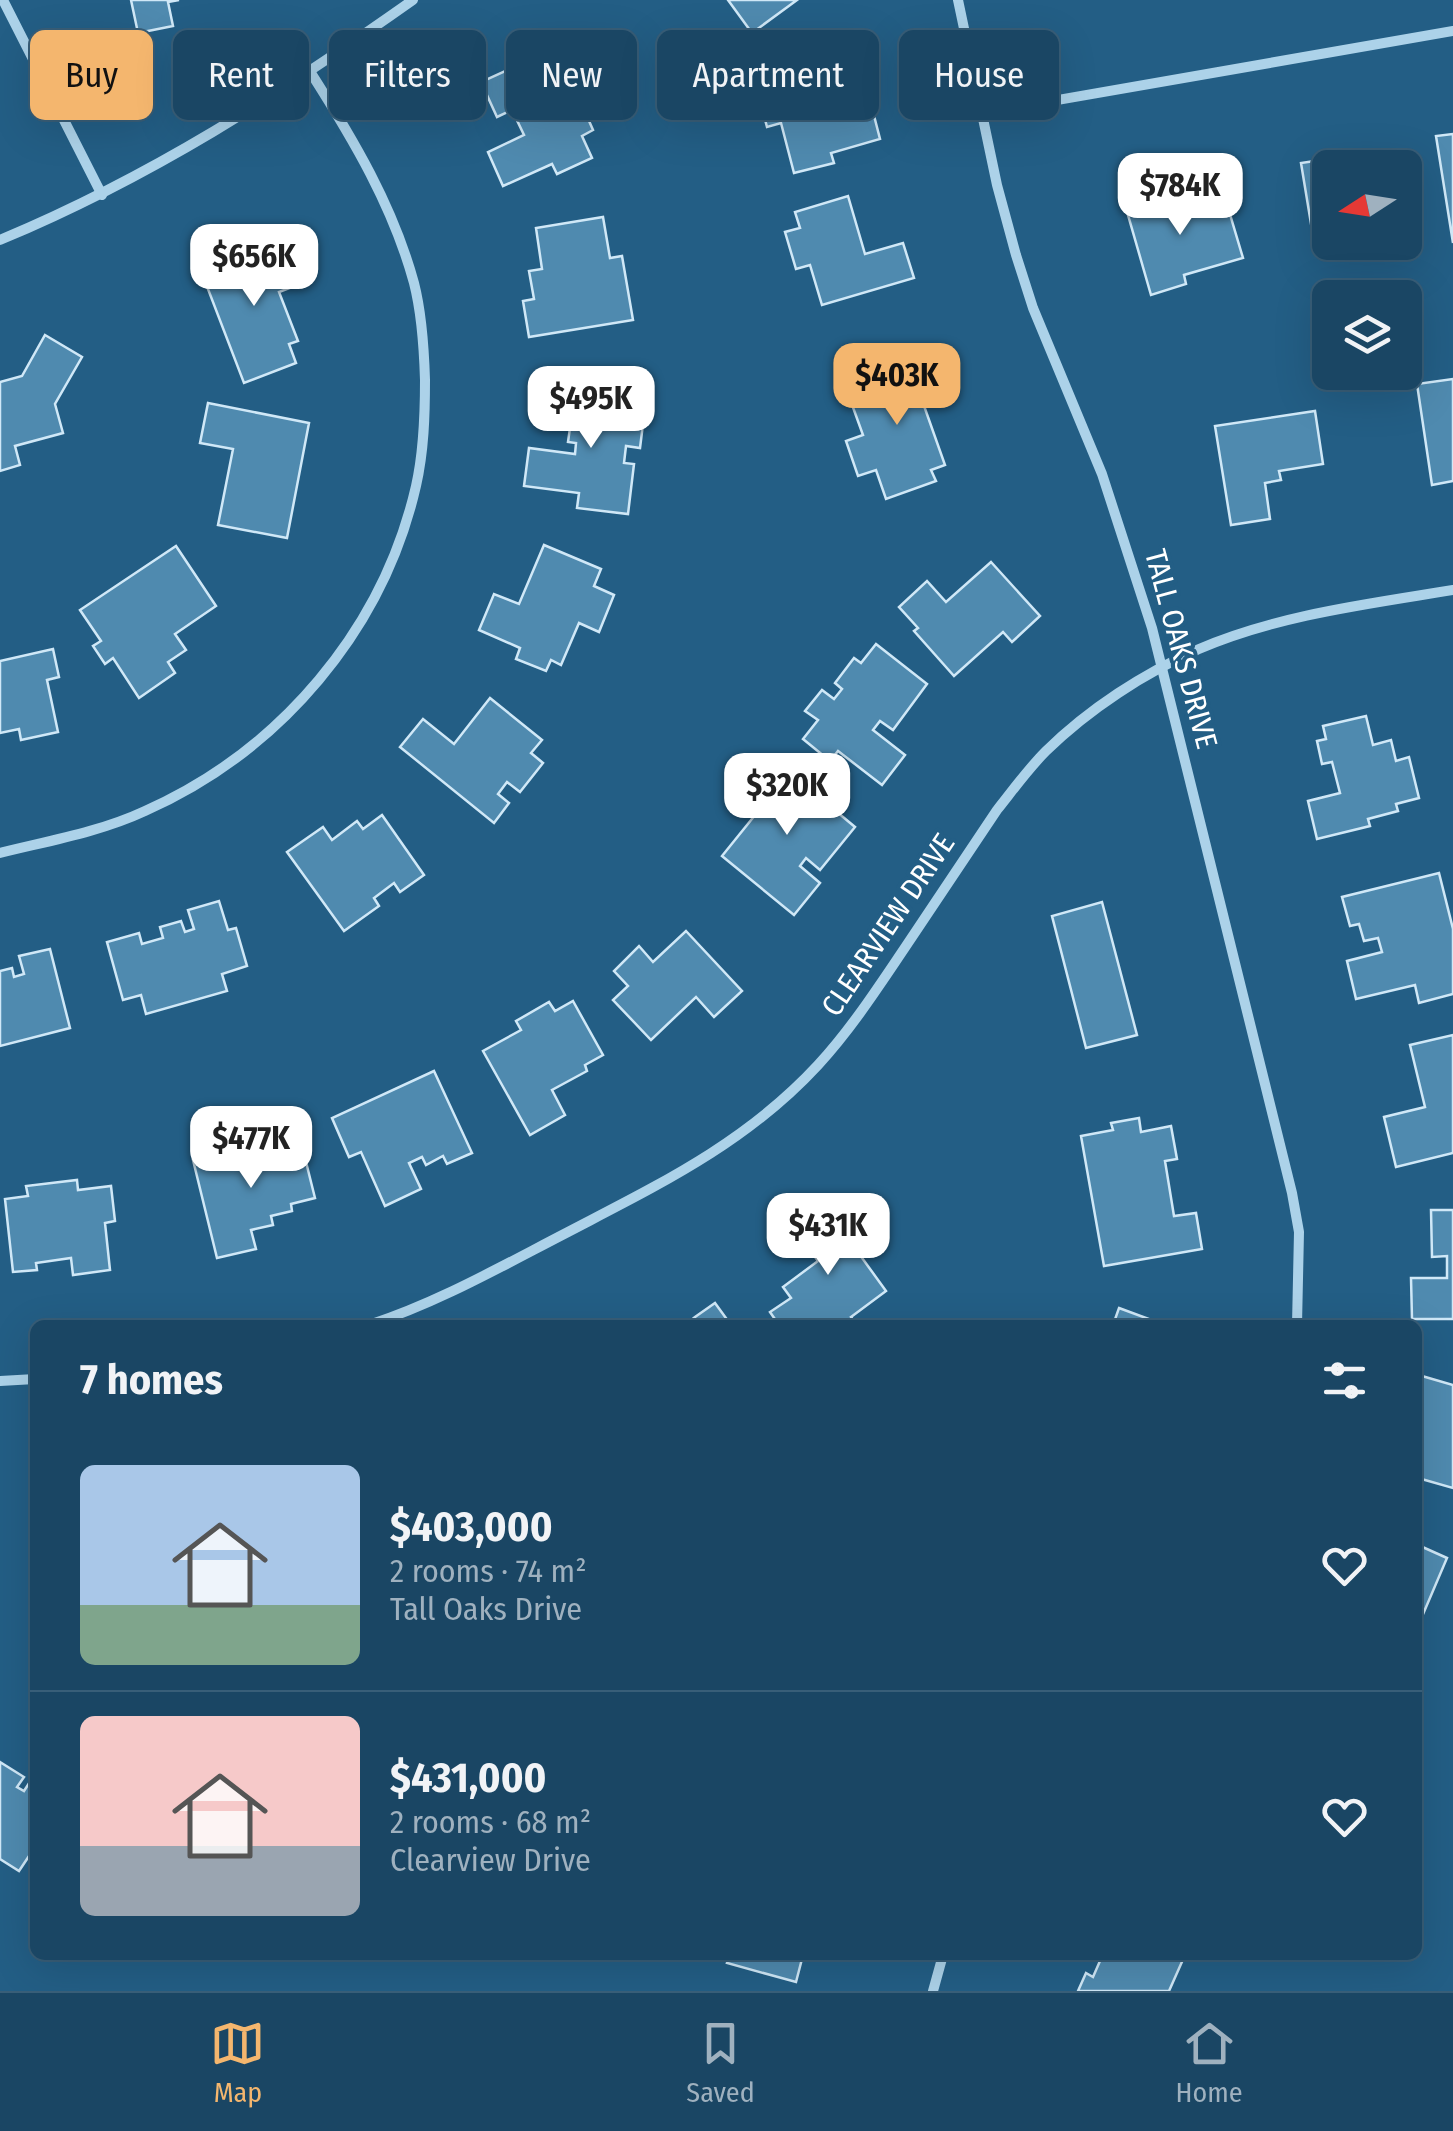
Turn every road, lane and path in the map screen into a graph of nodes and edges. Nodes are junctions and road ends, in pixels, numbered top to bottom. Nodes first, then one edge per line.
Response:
1 (3, 0) edge
2 (414, 0) edge
3 (958, 0) edge
4 (964, 30) edge
5 (1453, 31) edge
6 (311, 72) junction
7 (1059, 99) edge
8 (984, 120) edge
9 (102, 194) junction
10 (0, 240) edge
11 (1453, 590) edge
12 (1163, 668) junction
13 (0, 853) edge
14 (382, 1320) edge
15 (1297, 1320) edge
16 (30, 1379) edge
17 (0, 1381) edge
18 (942, 1960) edge
19 (933, 1991) edge

1 - 9 street
2 - 6 street
3 - 4 street, TALL OAKS DRIVE
5 - 7 street
6 - 9 street
6 - 13 street
8 - 12 street, TALL OAKS DRIVE
9 - 10 street
11 - 12 street, CLEARVIEW DRIVE
12 - 14 street, CLEARVIEW DRIVE
12 - 15 street, TALL OAKS DRIVE
16 - 17 street
18 - 19 street

